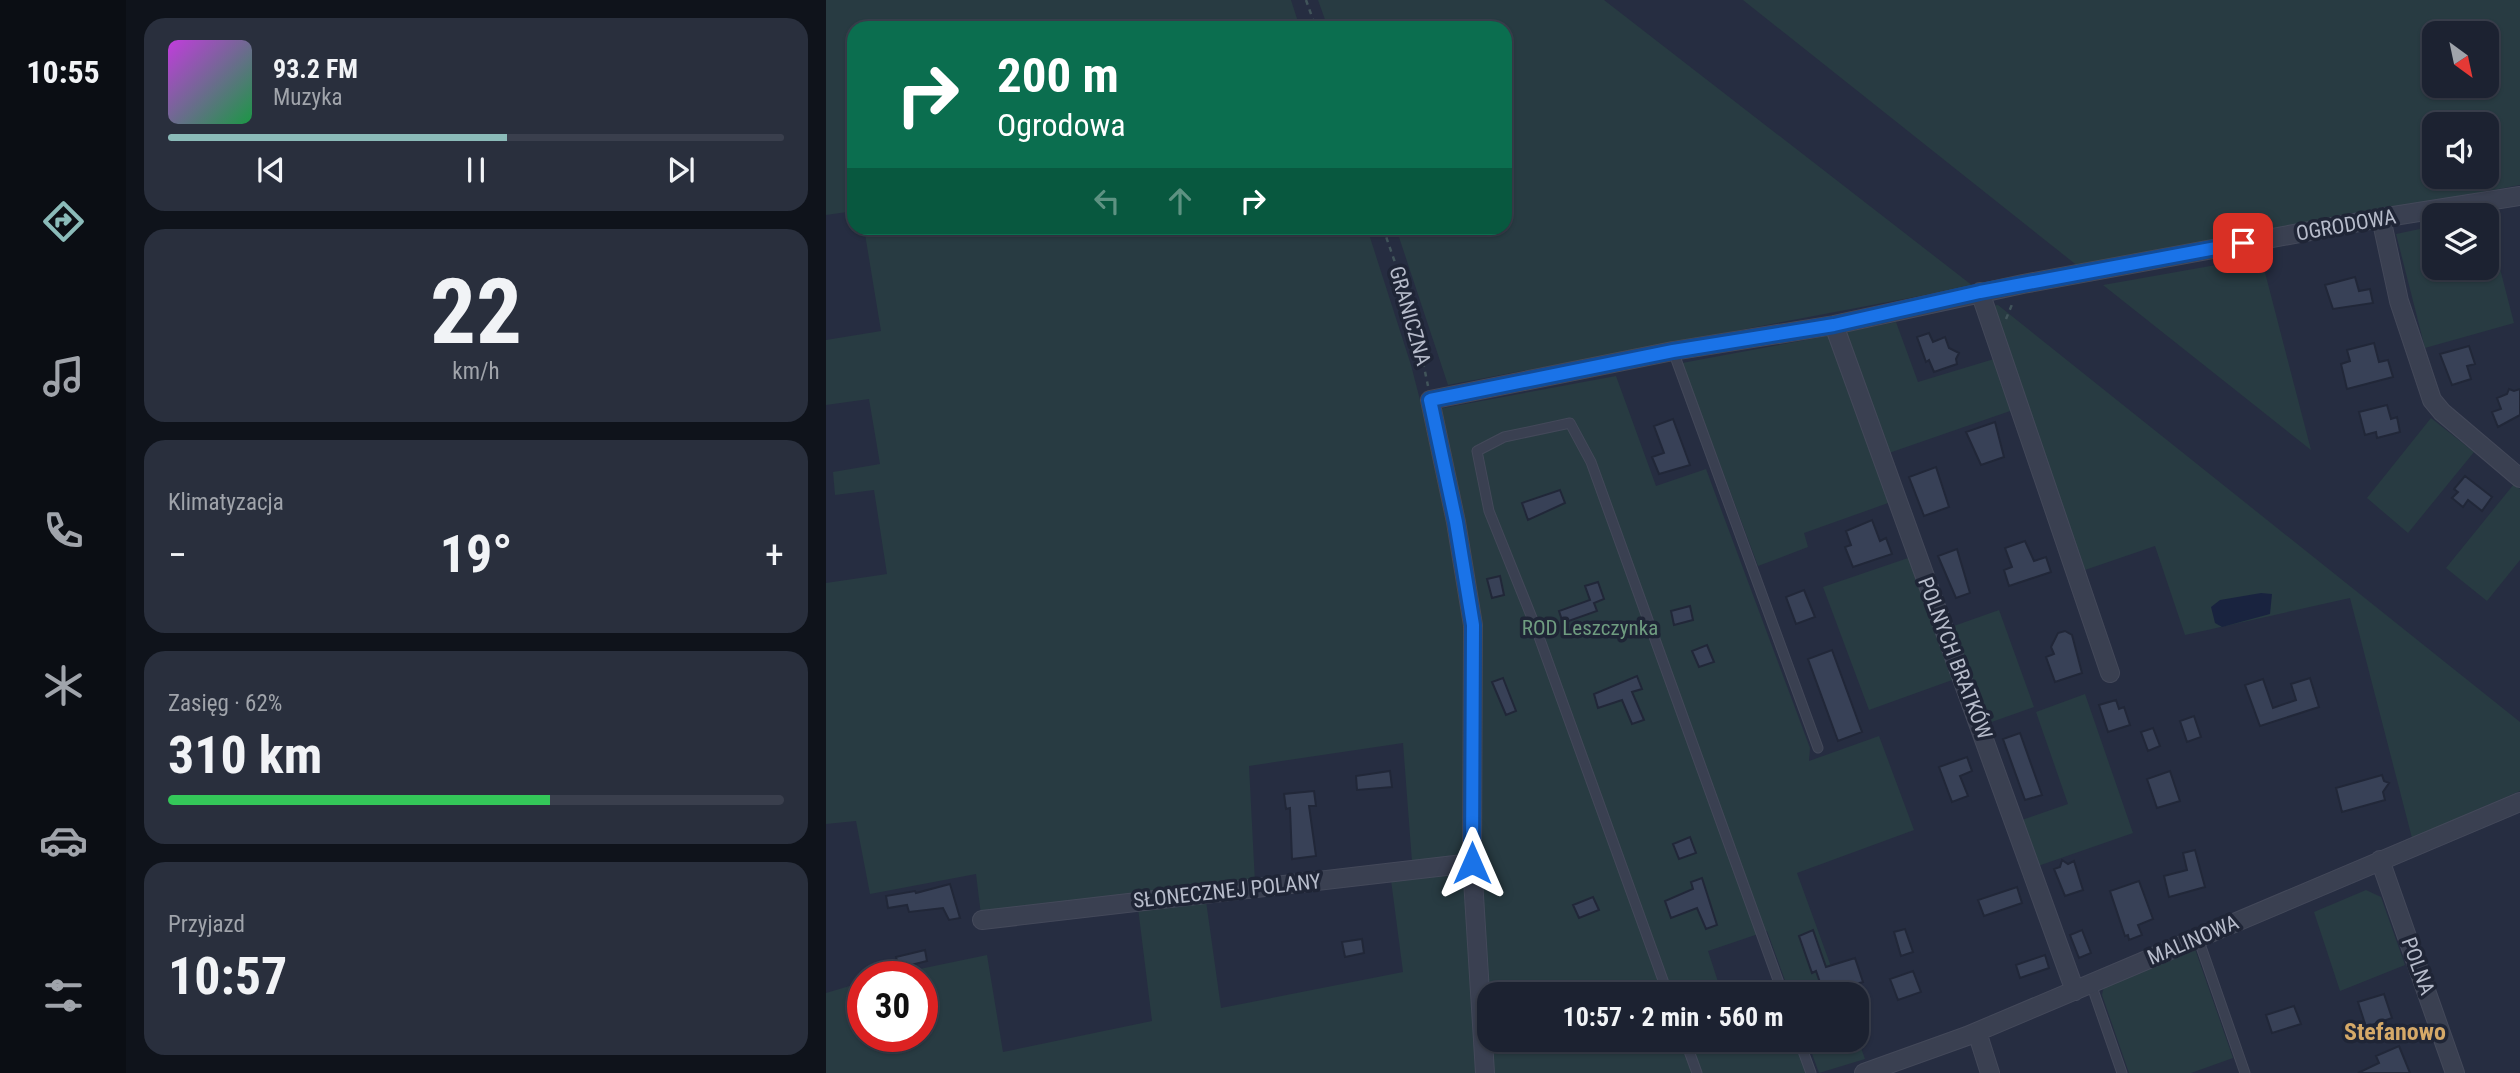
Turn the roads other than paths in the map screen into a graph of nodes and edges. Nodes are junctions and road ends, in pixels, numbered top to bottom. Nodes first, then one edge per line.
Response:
1 (2520, 196) edge
2 (2381, 218) junction
3 (1980, 292) junction
4 (1834, 325) junction
5 (1673, 351) junction
6 (2520, 478) edge
7 (2110, 673) dead end
8 (1818, 748) dead end
9 (2520, 802) edge
10 (2380, 860) junction
11 (1472, 863) junction
12 (982, 920) dead end
13 (2198, 938) junction
14 (1664, 982) edge
15 (1779, 982) edge
16 (2083, 987) junction
17 (1977, 1032) junction
18 (1689, 1052) edge
19 (1803, 1052) edge
20 (1485, 1073) edge
21 (1697, 1073) edge
22 (1811, 1073) edge
23 (1864, 1073) edge
24 (1990, 1073) edge
25 (2122, 1073) edge
26 (2245, 1073) edge
27 (2455, 1073) edge

1 - 2 street, OGRODOWA
2 - 3 street, OGRODOWA
2 - 6 street
3 - 4 street, OGRODOWA
3 - 7 street
4 - 5 street, OGRODOWA
4 - 16 street, POLNYCH BRATKÓW
5 - 8 lane
5 - 11 street, OGRODOWA
9 - 10 street, MALINOWA
10 - 13 street, MALINOWA
10 - 27 street, POLNA
11 - 12 street, SŁONECZNEJ POLANY
11 - 20 street
13 - 16 street, MALINOWA
13 - 26 lane
14 - 15 lane
16 - 17 street, MALINOWA
16 - 25 lane
17 - 23 street, MALINOWA
17 - 24 street
18 - 21 lane
19 - 22 lane

